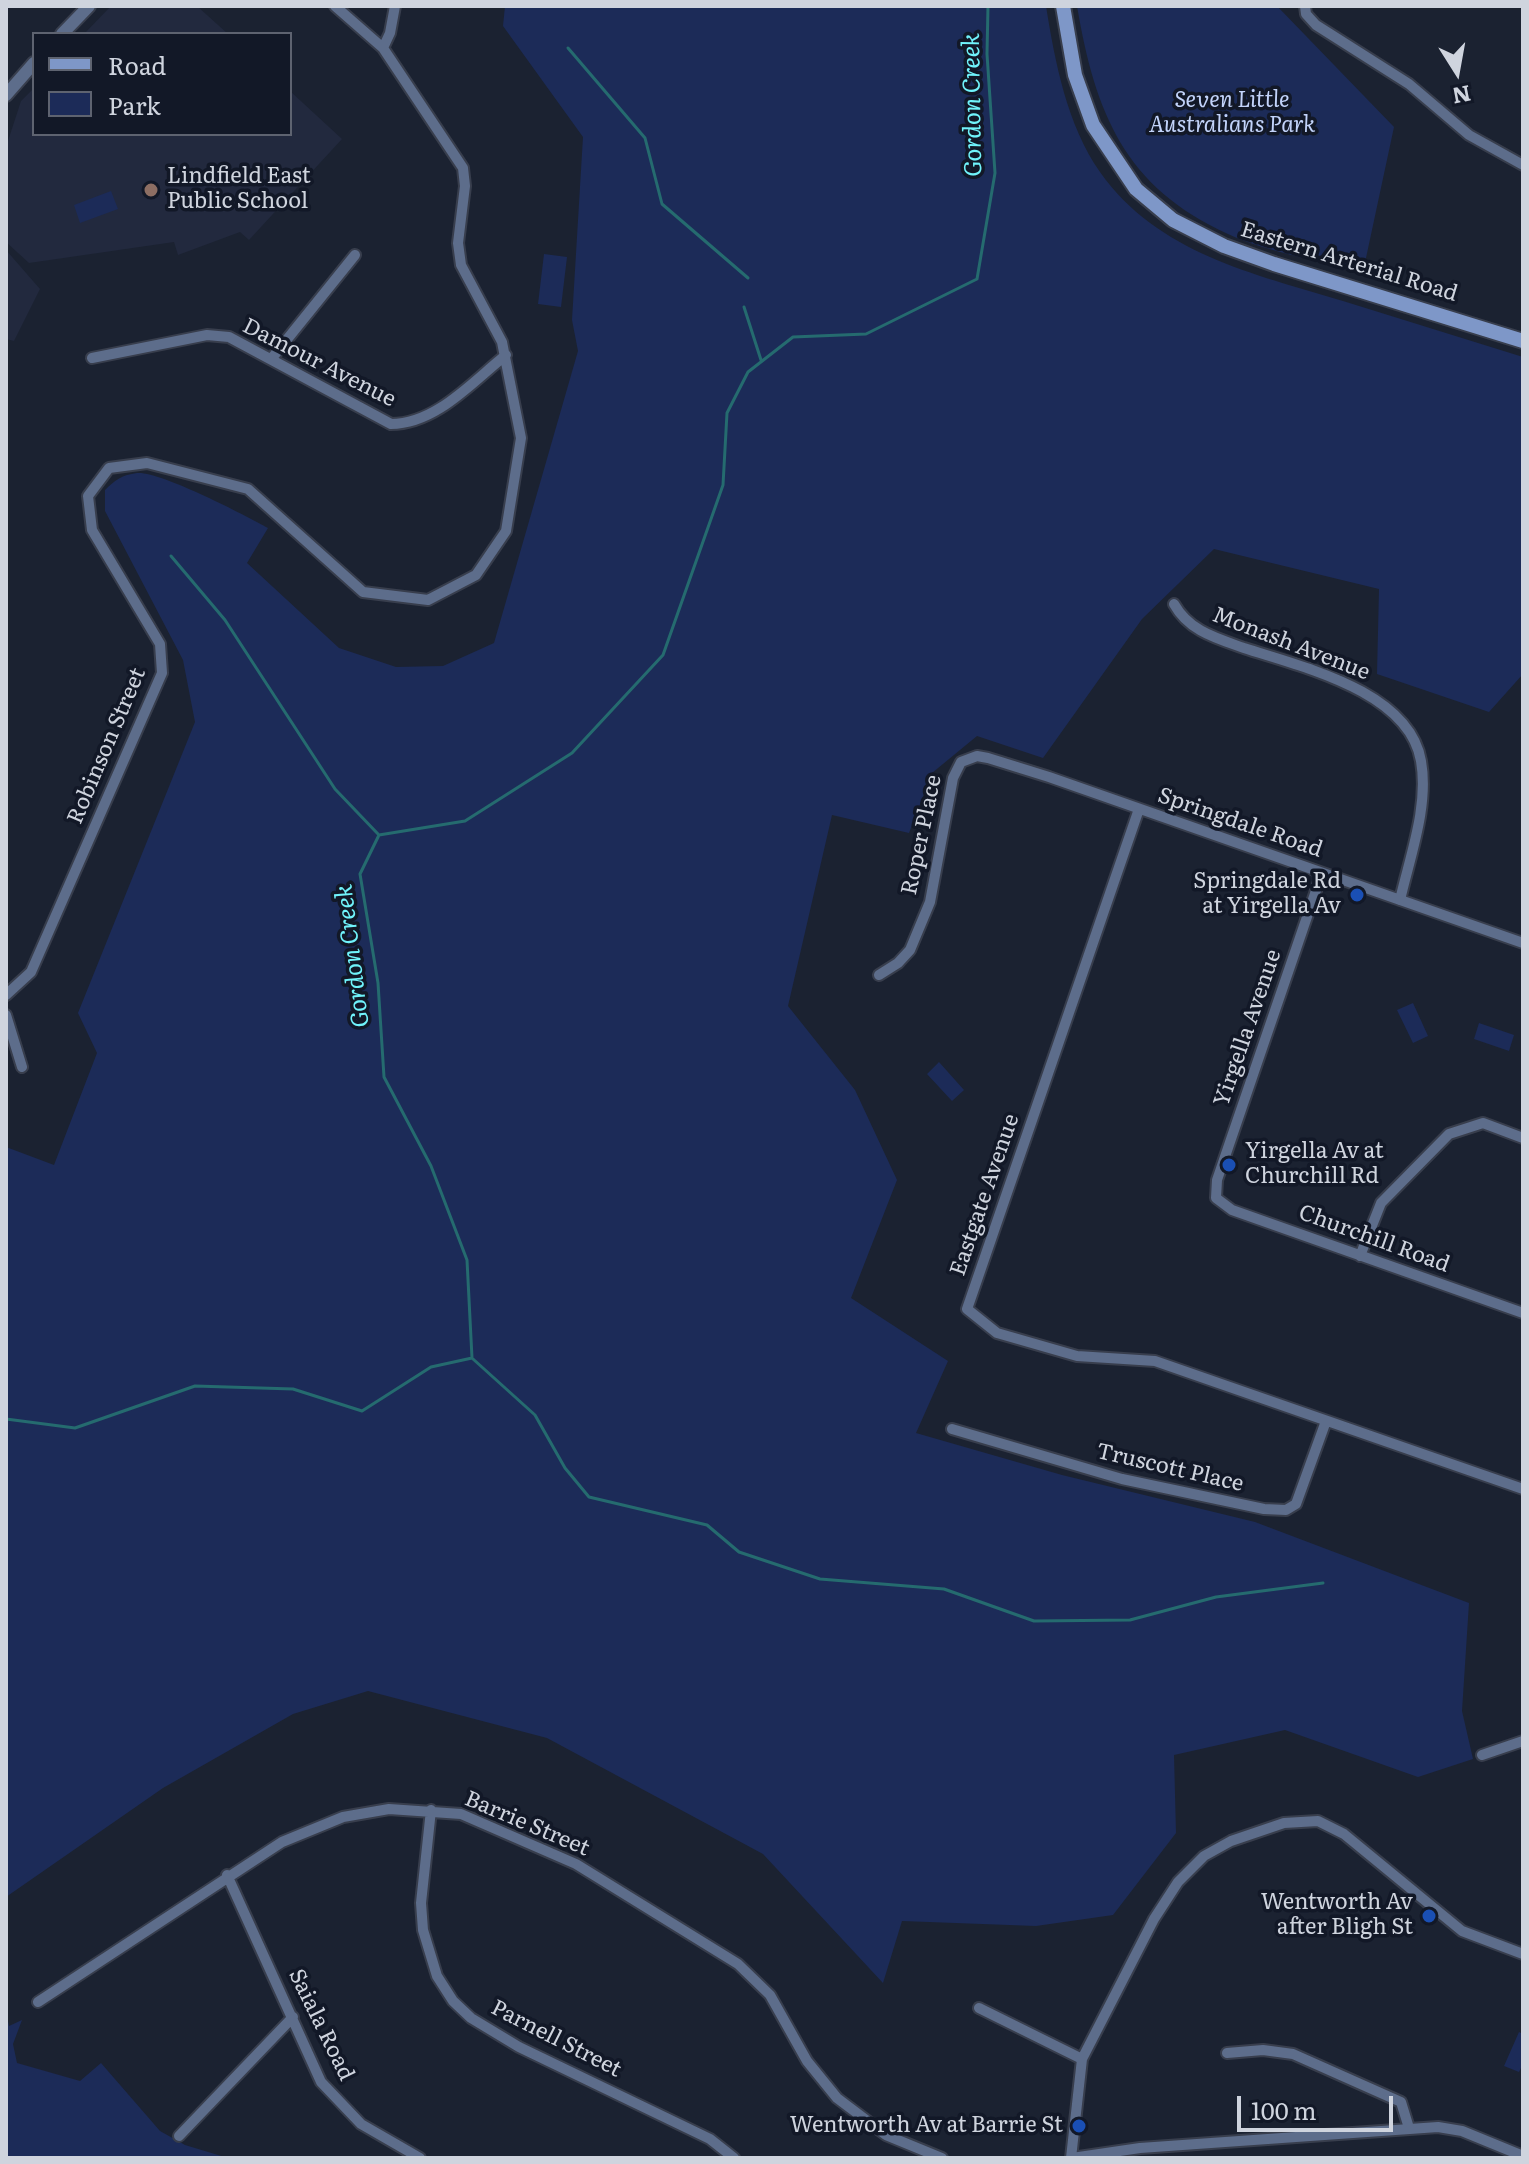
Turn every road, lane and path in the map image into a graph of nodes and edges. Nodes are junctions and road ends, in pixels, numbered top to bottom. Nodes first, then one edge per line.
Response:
1 (89, 6) edge
2 (335, 6) edge
3 (395, 6) edge
4 (1063, 6) edge
5 (1305, 6) edge
6 (64, 32) edge
7 (383, 48) junction
8 (32, 65) edge
9 (6, 95) edge
10 (1523, 165) edge
11 (355, 255) dead end
12 (1523, 341) edge
13 (506, 355) junction
14 (92, 358) dead end
15 (272, 358) junction
16 (1174, 604) dead end
17 (988, 758) joint
18 (1139, 809) junction
19 (1322, 873) junction
20 (1400, 900) junction
21 (1523, 943) edge
22 (879, 975) dead end
23 (6, 995) edge
24 (6, 1015) edge
25 (22, 1067) dead end
26 (1523, 1138) edge
27 (1216, 1198) joint
28 (1360, 1256) junction
29 (1523, 1313) edge
30 (1326, 1421) junction
31 (952, 1429) dead end
32 (1523, 1489) edge
33 (1523, 1741) edge
34 (1482, 1755) dead end
35 (431, 1810) junction
36 (227, 1875) junction
37 (1523, 1954) edge
38 (38, 2002) dead end
39 (979, 2008) dead end
40 (293, 2017) junction
41 (1227, 2053) dead end
42 (1082, 2059) junction
43 (1409, 2128) junction
44 (179, 2136) dead end
45 (1523, 2156) edge
46 (420, 2158) edge
47 (734, 2158) edge
48 (942, 2158) edge
49 (1072, 2158) edge

1 - 6 street
2 - 7 street, Robinson Street
3 - 7 street
4 - 12 main road, Eastern Arterial Road
5 - 10 street
7 - 13 street, Robinson Street
8 - 9 street
11 - 15 street
13 - 15 street, Damour Avenue
13 - 23 street, Robinson Street
14 - 15 street, Damour Avenue
16 - 20 street, Monash Avenue
17 - 18 street, Springdale Road
17 - 22 street, Roper Place
18 - 19 street, Springdale Road
18 - 30 street, Eastgate Avenue
19 - 20 street, Springdale Road
19 - 27 street, Yirgella Avenue
20 - 21 street, Springdale Road
24 - 25 street
26 - 28 street
27 - 28 street, Churchill Road
28 - 29 street, Churchill Road
30 - 31 street, Truscott Place
30 - 32 street, Eastgate Avenue
33 - 34 street
35 - 36 street, Barrie Street
35 - 47 street, Parnell Street
35 - 48 street, Barrie Street
36 - 38 street, Barrie Street
36 - 40 street, Saiala Road
37 - 42 street
39 - 42 street
40 - 44 street
40 - 46 street, Saiala Road
41 - 43 street
42 - 49 street
43 - 45 street
43 - 49 street

